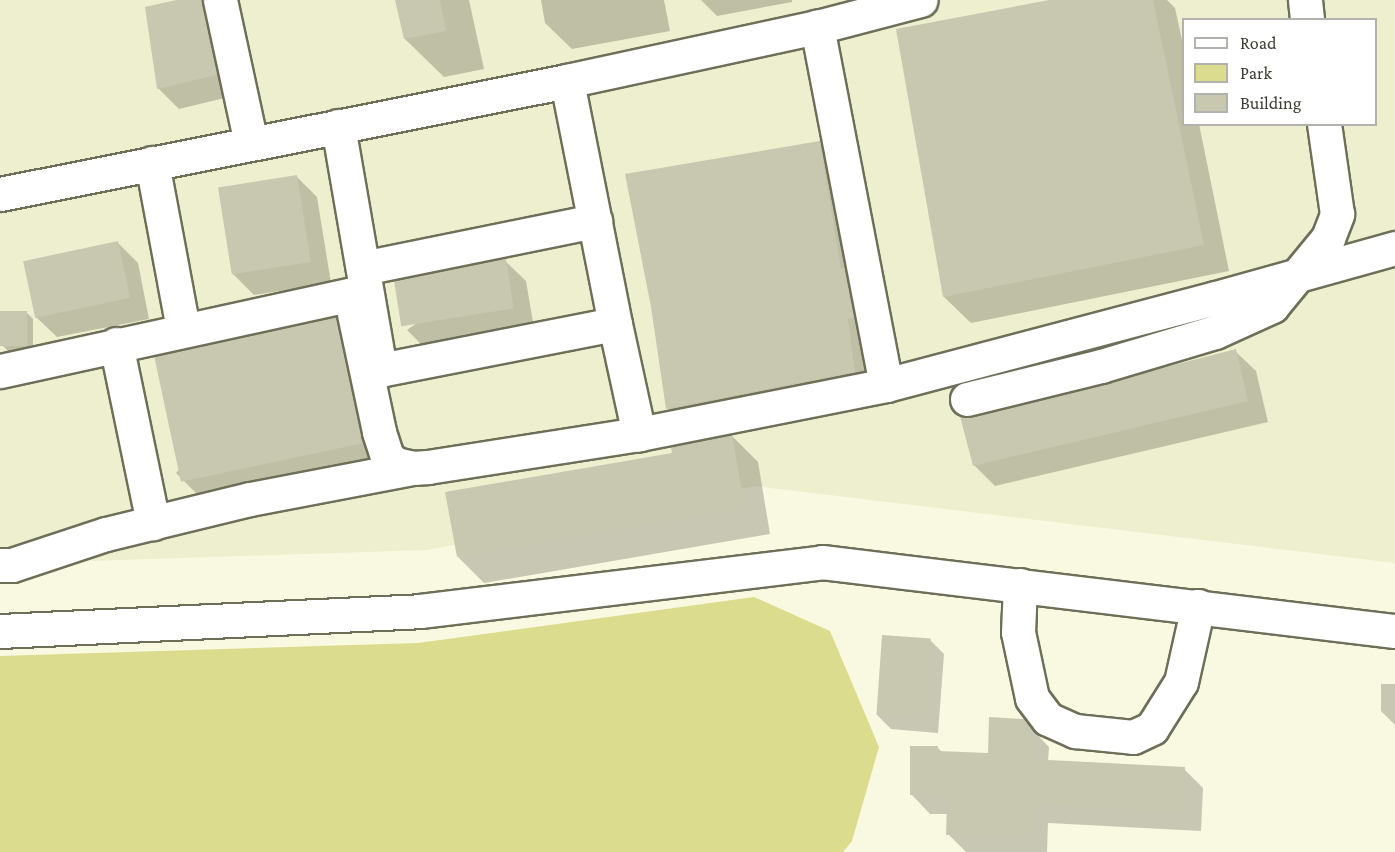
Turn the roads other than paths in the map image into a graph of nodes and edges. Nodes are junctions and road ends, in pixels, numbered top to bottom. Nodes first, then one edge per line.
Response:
1 (220, 0) edge
2 (921, 0) edge
3 (1305, 0) edge
4 (1308, 18) edge
5 (817, 27) junction
6 (567, 81) junction
7 (338, 126) junction
8 (1324, 126) edge
9 (251, 143) junction
10 (152, 163) junction
11 (0, 194) edge
12 (595, 221) junction
13 (1395, 248) edge
14 (363, 268) junction
15 (1297, 275) junction
16 (615, 324) junction
17 (183, 329) junction
18 (116, 344) junction
19 (0, 370) edge
20 (886, 385) junction
21 (967, 399) dead end
22 (639, 434) junction
23 (412, 468) junction
24 (153, 523) junction
25 (0, 565) edge
26 (1020, 585) junction
27 (1198, 606) junction
28 (0, 630) edge
29 (1395, 632) edge

1 - 9 lane
2 - 5 lane
3 - 4 lane
5 - 6 lane
5 - 20 lane
6 - 7 lane
6 - 12 lane
7 - 9 lane
7 - 14 lane
8 - 15 lane
9 - 10 lane
10 - 11 lane
10 - 17 lane
12 - 14 lane
12 - 16 lane
13 - 15 lane
14 - 16 lane
15 - 20 lane
15 - 21 lane
16 - 22 lane
17 - 18 lane
17 - 23 lane
18 - 19 lane
18 - 24 lane
20 - 22 lane
22 - 23 lane
23 - 24 lane
24 - 25 lane
26 - 27 lane
26 - 27 lane
26 - 28 lane
27 - 29 lane

